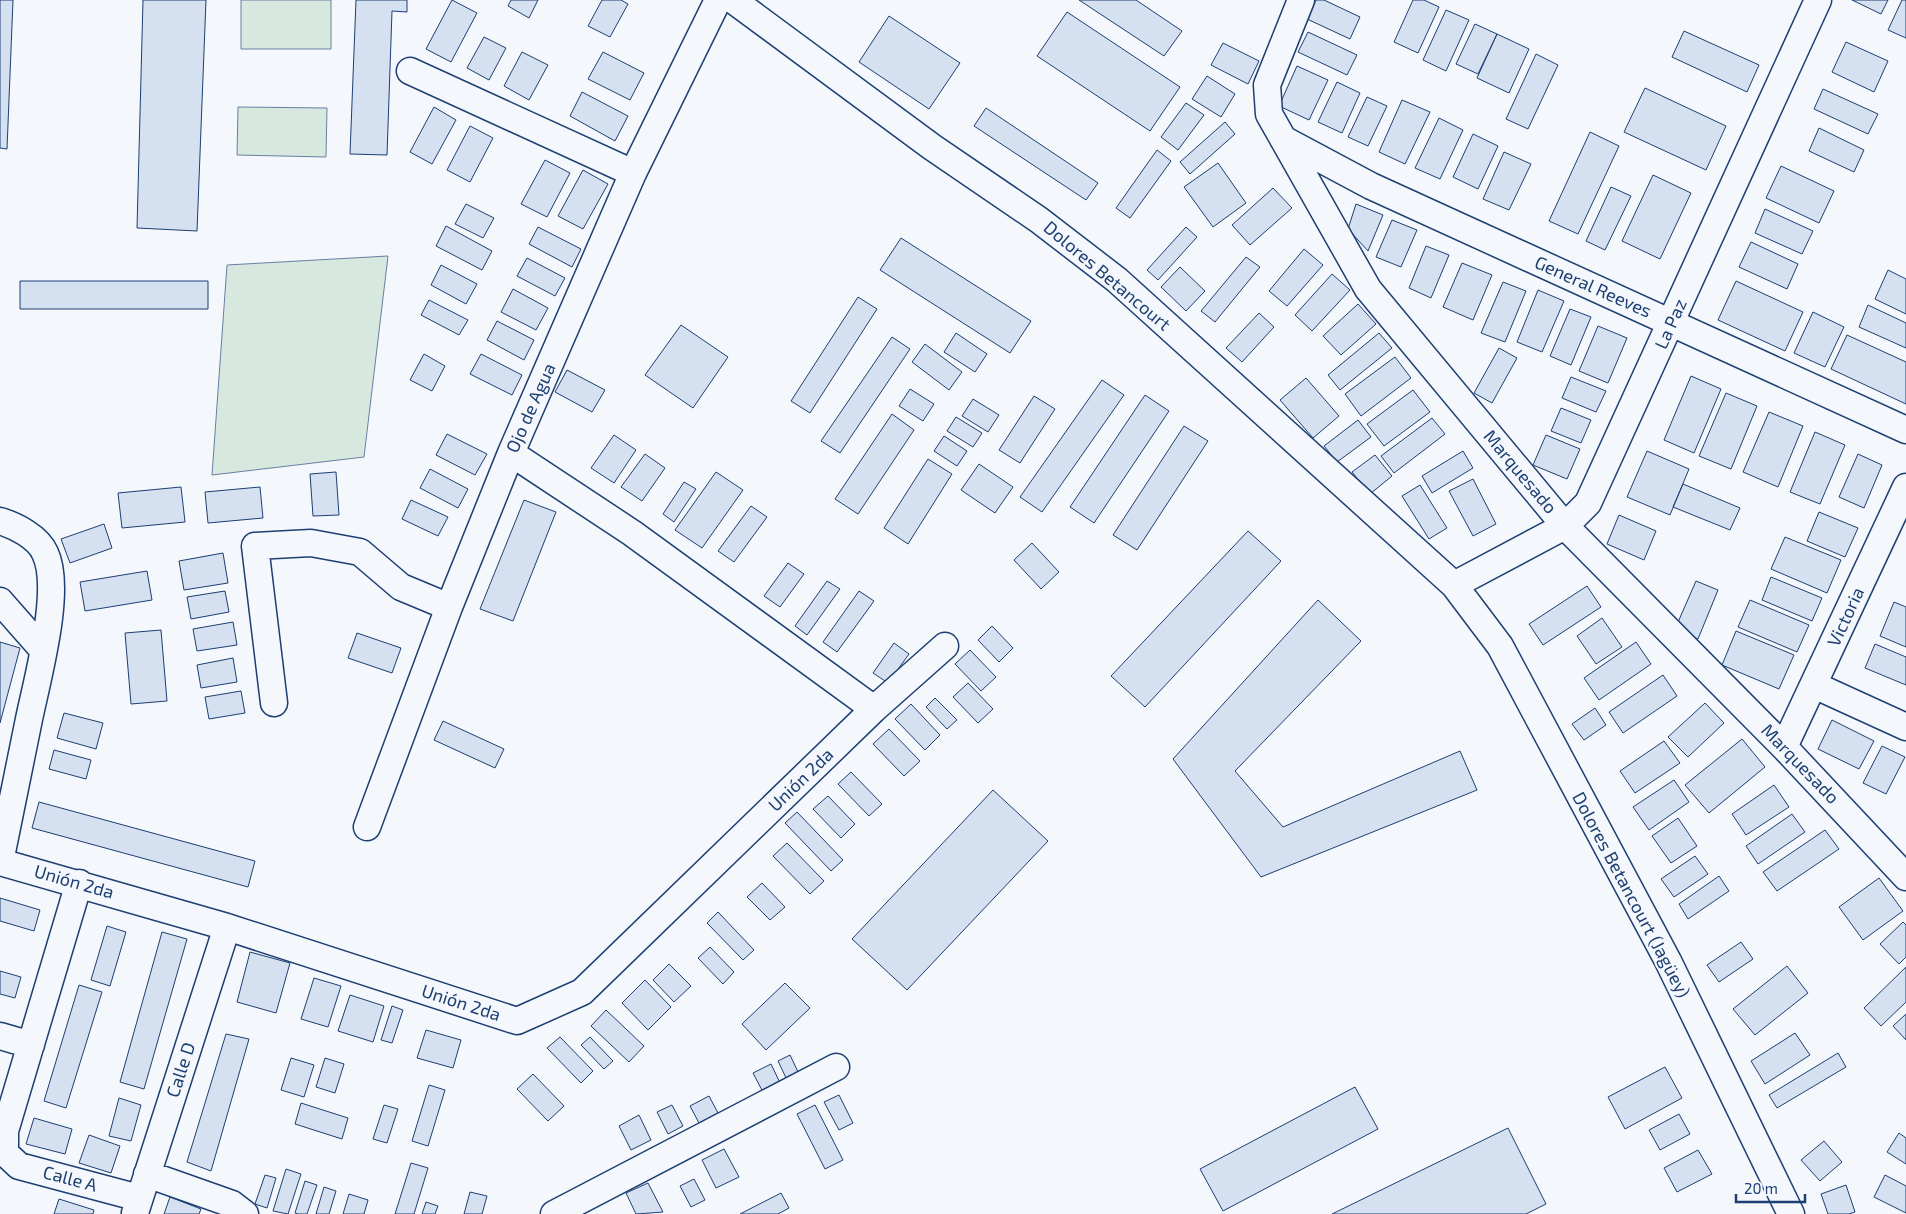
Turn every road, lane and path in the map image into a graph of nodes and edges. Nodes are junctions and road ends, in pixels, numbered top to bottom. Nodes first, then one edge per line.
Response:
1 (718, 0) edge
2 (733, 0) edge
3 (1301, 0) edge
4 (1818, 0) edge
5 (410, 71) dead end
6 (1283, 139) junction
7 (633, 173) junction
8 (1672, 324) junction
9 (1906, 430) edge
10 (511, 453) junction
11 (1906, 487) edge
12 (0, 520) edge
13 (1565, 526) junction
14 (1454, 585) junction
15 (0, 601) edge
16 (449, 606) junction
17 (945, 646) dead end
18 (43, 650) junction
19 (1814, 685) junction
20 (274, 703) dead end
21 (874, 709) junction
22 (1906, 727) edge
23 (1784, 747) junction
24 (367, 826) dead end
25 (0, 862) edge
26 (1906, 876) edge
27 (79, 883) junction
28 (227, 927) junction
29 (0, 1036) edge
30 (31, 1045) junction
31 (836, 1067) dead end
32 (140, 1195) edge
33 (245, 1214) edge
34 (554, 1214) edge
35 (1791, 1214) edge

1 - 7 street, Ojo de Agua
2 - 14 street, Dolores Betancourt
3 - 6 street, Marquesado
4 - 8 street, La Paz
5 - 7 street
6 - 8 street, General Reeves
6 - 13 street, Marquesado
7 - 10 street, Ojo de Agua
8 - 9 street, General Reeves
8 - 13 street, La Paz
10 - 16 street, Ojo de Agua
10 - 21 street
11 - 19 street, Victoria
12 - 18 street
13 - 14 street, La Paz
13 - 23 street, Marquesado
14 - 35 street, Dolores Betancourt (Jagüey)
15 - 18 street
16 - 20 street
16 - 24 street, Ojo de Agua
17 - 21 street, Unión 2da
18 - 25 street
19 - 22 street
19 - 23 street, Victoria
21 - 28 street, Unión 2da
23 - 26 street, Marquesado
25 - 27 street, Unión 2da
27 - 28 street, Unión 2da
27 - 30 street
28 - 32 street, Calle D
29 - 30 street
30 - 32 street, Calle A
31 - 34 street
32 - 33 street, Calle A

